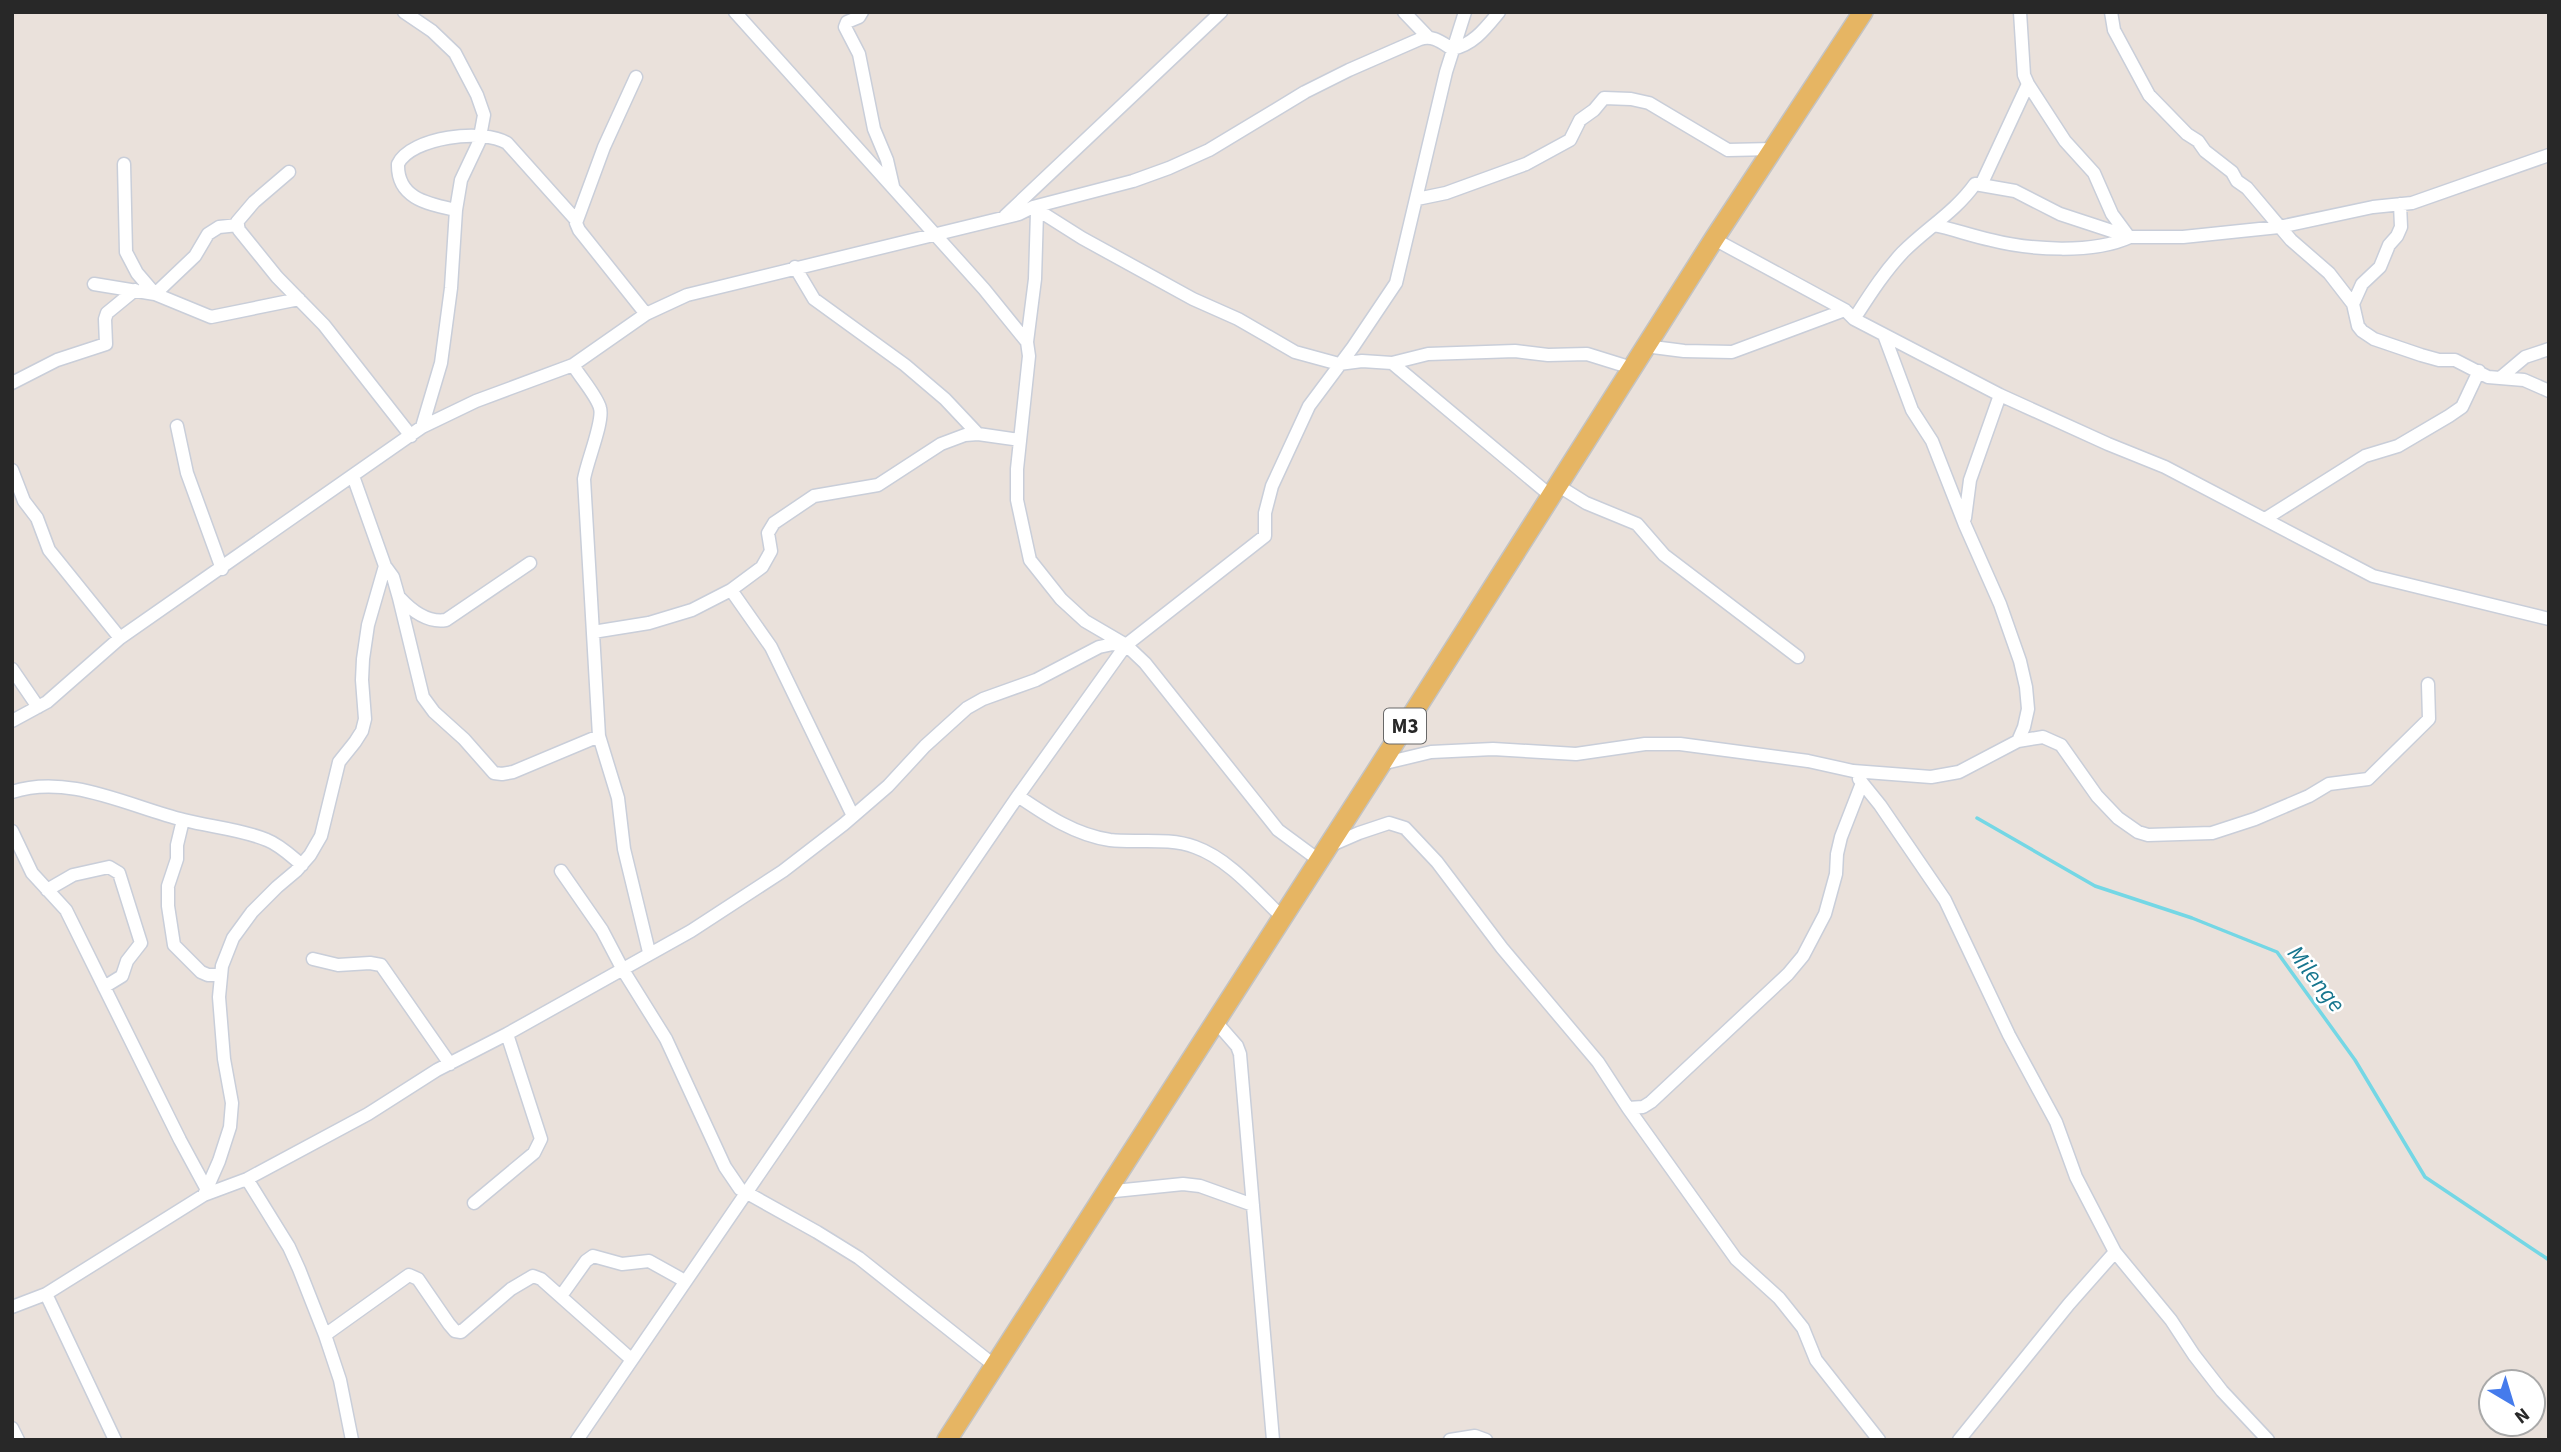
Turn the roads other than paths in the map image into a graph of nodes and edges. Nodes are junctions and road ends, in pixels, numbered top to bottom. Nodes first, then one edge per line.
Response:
1 (404, 12) edge
2 (735, 12) edge
3 (862, 12) edge
4 (1221, 12) edge
5 (1404, 12) edge
6 (1465, 12) edge
7 (1499, 12) edge
8 (1863, 12) edge
9 (2020, 12) edge
10 (2111, 12) edge
11 (1427, 37) junction
12 (1452, 49) junction
13 (636, 77) dead end
14 (2028, 84) junction
15 (481, 135) junction
16 (1773, 149) junction
17 (2549, 155) edge
18 (124, 164) dead end
19 (289, 172) dead end
20 (1981, 185) junction
21 (894, 188) junction
22 (1417, 199) junction
23 (2400, 204) junction
24 (1035, 209) junction
25 (456, 210) junction
26 (1005, 216) junction
27 (576, 220) junction
28 (238, 225) junction
29 (1934, 225) junction
30 (2279, 227) junction
31 (934, 233) junction
32 (2130, 237) junction
33 (1714, 239) junction
34 (794, 267) junction
35 (94, 284) dead end
36 (135, 290) junction
37 (155, 294) junction
38 (299, 299) junction
39 (2353, 304) junction
40 (646, 314) junction
41 (1849, 314) junction
42 (1884, 335) junction
43 (1027, 342) junction
44 (1645, 346) junction
45 (2549, 349) edge
46 (1392, 363) junction
47 (573, 365) junction
48 (1339, 365) junction
49 (1632, 368) junction
50 (2479, 371) junction
51 (2500, 379) junction
52 (12, 383) edge
53 (2549, 391) edge
54 (2000, 395) junction
55 (177, 426) dead end
56 (422, 427) junction
57 (978, 434) junction
58 (411, 436) junction
59 (1020, 440) junction
60 (12, 470) edge
61 (353, 476) junction
62 (1554, 491) junction
63 (2265, 519) junction
64 (1965, 525) junction
65 (530, 563) dead end
66 (385, 566) junction
67 (222, 569) junction
68 (731, 590) junction
69 (399, 598) junction
70 (2549, 619) edge
71 (593, 632) junction
72 (120, 638) junction
73 (1126, 645) junction
74 (1798, 657) dead end
75 (12, 669) edge
76 (2428, 684) dead end
77 (38, 707) junction
78 (12, 721) edge
79 (599, 736) junction
80 (2018, 741) junction
81 (1381, 764) junction
82 (1853, 771) junction
83 (1862, 783) junction
84 (12, 792) edge
85 (1018, 796) junction
86 (853, 816) junction
87 (183, 820) junction
88 (12, 831) edge
89 (1324, 854) junction
90 (302, 865) junction
91 (561, 870) dead end
92 (47, 890) junction
93 (1283, 918) junction
94 (649, 952) junction
95 (313, 959) dead end
96 (623, 970) junction
97 (221, 975) junction
98 (104, 987) junction
99 (1216, 1022) junction
100 (508, 1034) junction
101 (450, 1063) junction
102 (1628, 1108) junction
103 (247, 1179) junction
104 (205, 1191) junction
105 (747, 1191) junction
106 (1105, 1192) junction
107 (474, 1203) dead end
108 (1253, 1205) junction
109 (2115, 1252) junction
110 (685, 1281) junction
111 (46, 1294) junction
112 (561, 1296) junction
113 (12, 1307) edge
114 (325, 1335) junction
115 (631, 1359) junction
116 (995, 1366) junction
117 (12, 1428) edge
118 (18, 1440) edge
119 (116, 1440) edge
120 (352, 1440) edge
121 (577, 1440) edge
122 (947, 1440) edge
123 (1273, 1440) edge
124 (1450, 1440) edge
125 (1486, 1440) edge
126 (1879, 1440) edge
127 (1959, 1440) edge
128 (2268, 1440) edge

1 - 15 street
2 - 21 street
3 - 21 street
4 - 26 street
5 - 11 street
6 - 12 street
7 - 12 street
8 - 16 main road, M3
9 - 14 street
10 - 30 street
11 - 12 street
11 - 24 street
12 - 22 street
13 - 27 street
14 - 20 street
14 - 32 street
15 - 25 street
15 - 25 street
15 - 27 street
16 - 22 street
16 - 33 main road, M3
17 - 23 street
18 - 37 street
19 - 28 street
20 - 29 street
20 - 32 street
21 - 31 street
22 - 48 street
23 - 30 street
23 - 39 street
24 - 26 street
24 - 43 street
24 - 48 street
25 - 56 street
26 - 31 street
27 - 40 street
28 - 37 street
28 - 38 street
29 - 32 street
29 - 41 street
30 - 32 street
30 - 39 street
31 - 34 street
31 - 43 street
33 - 41 street
33 - 44 main road, M3
34 - 40 street
34 - 57 street
35 - 36 street
36 - 37 street
36 - 52 street
37 - 38 street
38 - 58 street
39 - 50 street
40 - 47 street
41 - 42 street
41 - 44 street
42 - 54 street
42 - 64 street
43 - 59 street
44 - 49 main road, M3
45 - 51 street
46 - 48 street
46 - 49 street
46 - 62 street
47 - 56 street
47 - 71 street
48 - 73 street
49 - 62 main road, M3
50 - 51 street
50 - 63 street
51 - 53 street
54 - 63 street
54 - 64 street
55 - 67 street
56 - 58 street
57 - 59 street
57 - 68 street
58 - 61 street
59 - 73 street
60 - 72 street
61 - 66 street
61 - 67 street
62 - 74 street
62 - 81 main road, M3
63 - 70 street
64 - 80 street
65 - 69 street
66 - 69 street
66 - 90 street
67 - 72 street
68 - 71 street
68 - 86 street
69 - 79 street
71 - 79 street
72 - 77 street
73 - 85 street
73 - 86 street
73 - 89 street
75 - 77 street
76 - 80 street
77 - 78 street
79 - 94 street
80 - 82 street
81 - 82 street
81 - 89 main road, M3
82 - 83 street
83 - 102 street
83 - 109 street
84 - 87 street
85 - 93 street
85 - 105 street
86 - 94 street
87 - 90 street
87 - 97 street
88 - 92 street
89 - 93 main road, M3
89 - 102 street
90 - 97 street
91 - 96 street
92 - 98 street
92 - 98 street
93 - 99 main road, M3
94 - 96 street
95 - 101 street
96 - 100 street
96 - 105 street
97 - 104 street
98 - 104 street
99 - 106 main road, M3
99 - 108 street
100 - 101 street
100 - 107 street
101 - 103 street
102 - 126 street
103 - 104 street
103 - 114 street
104 - 111 street
105 - 110 street
105 - 116 street
106 - 108 street
106 - 116 main road, M3
108 - 123 street
109 - 127 street
109 - 128 street
110 - 112 street
110 - 115 street
111 - 113 street
111 - 119 street
112 - 114 street
112 - 115 street
114 - 120 street
115 - 121 street
116 - 122 main road, M3
117 - 118 street
124 - 125 street

